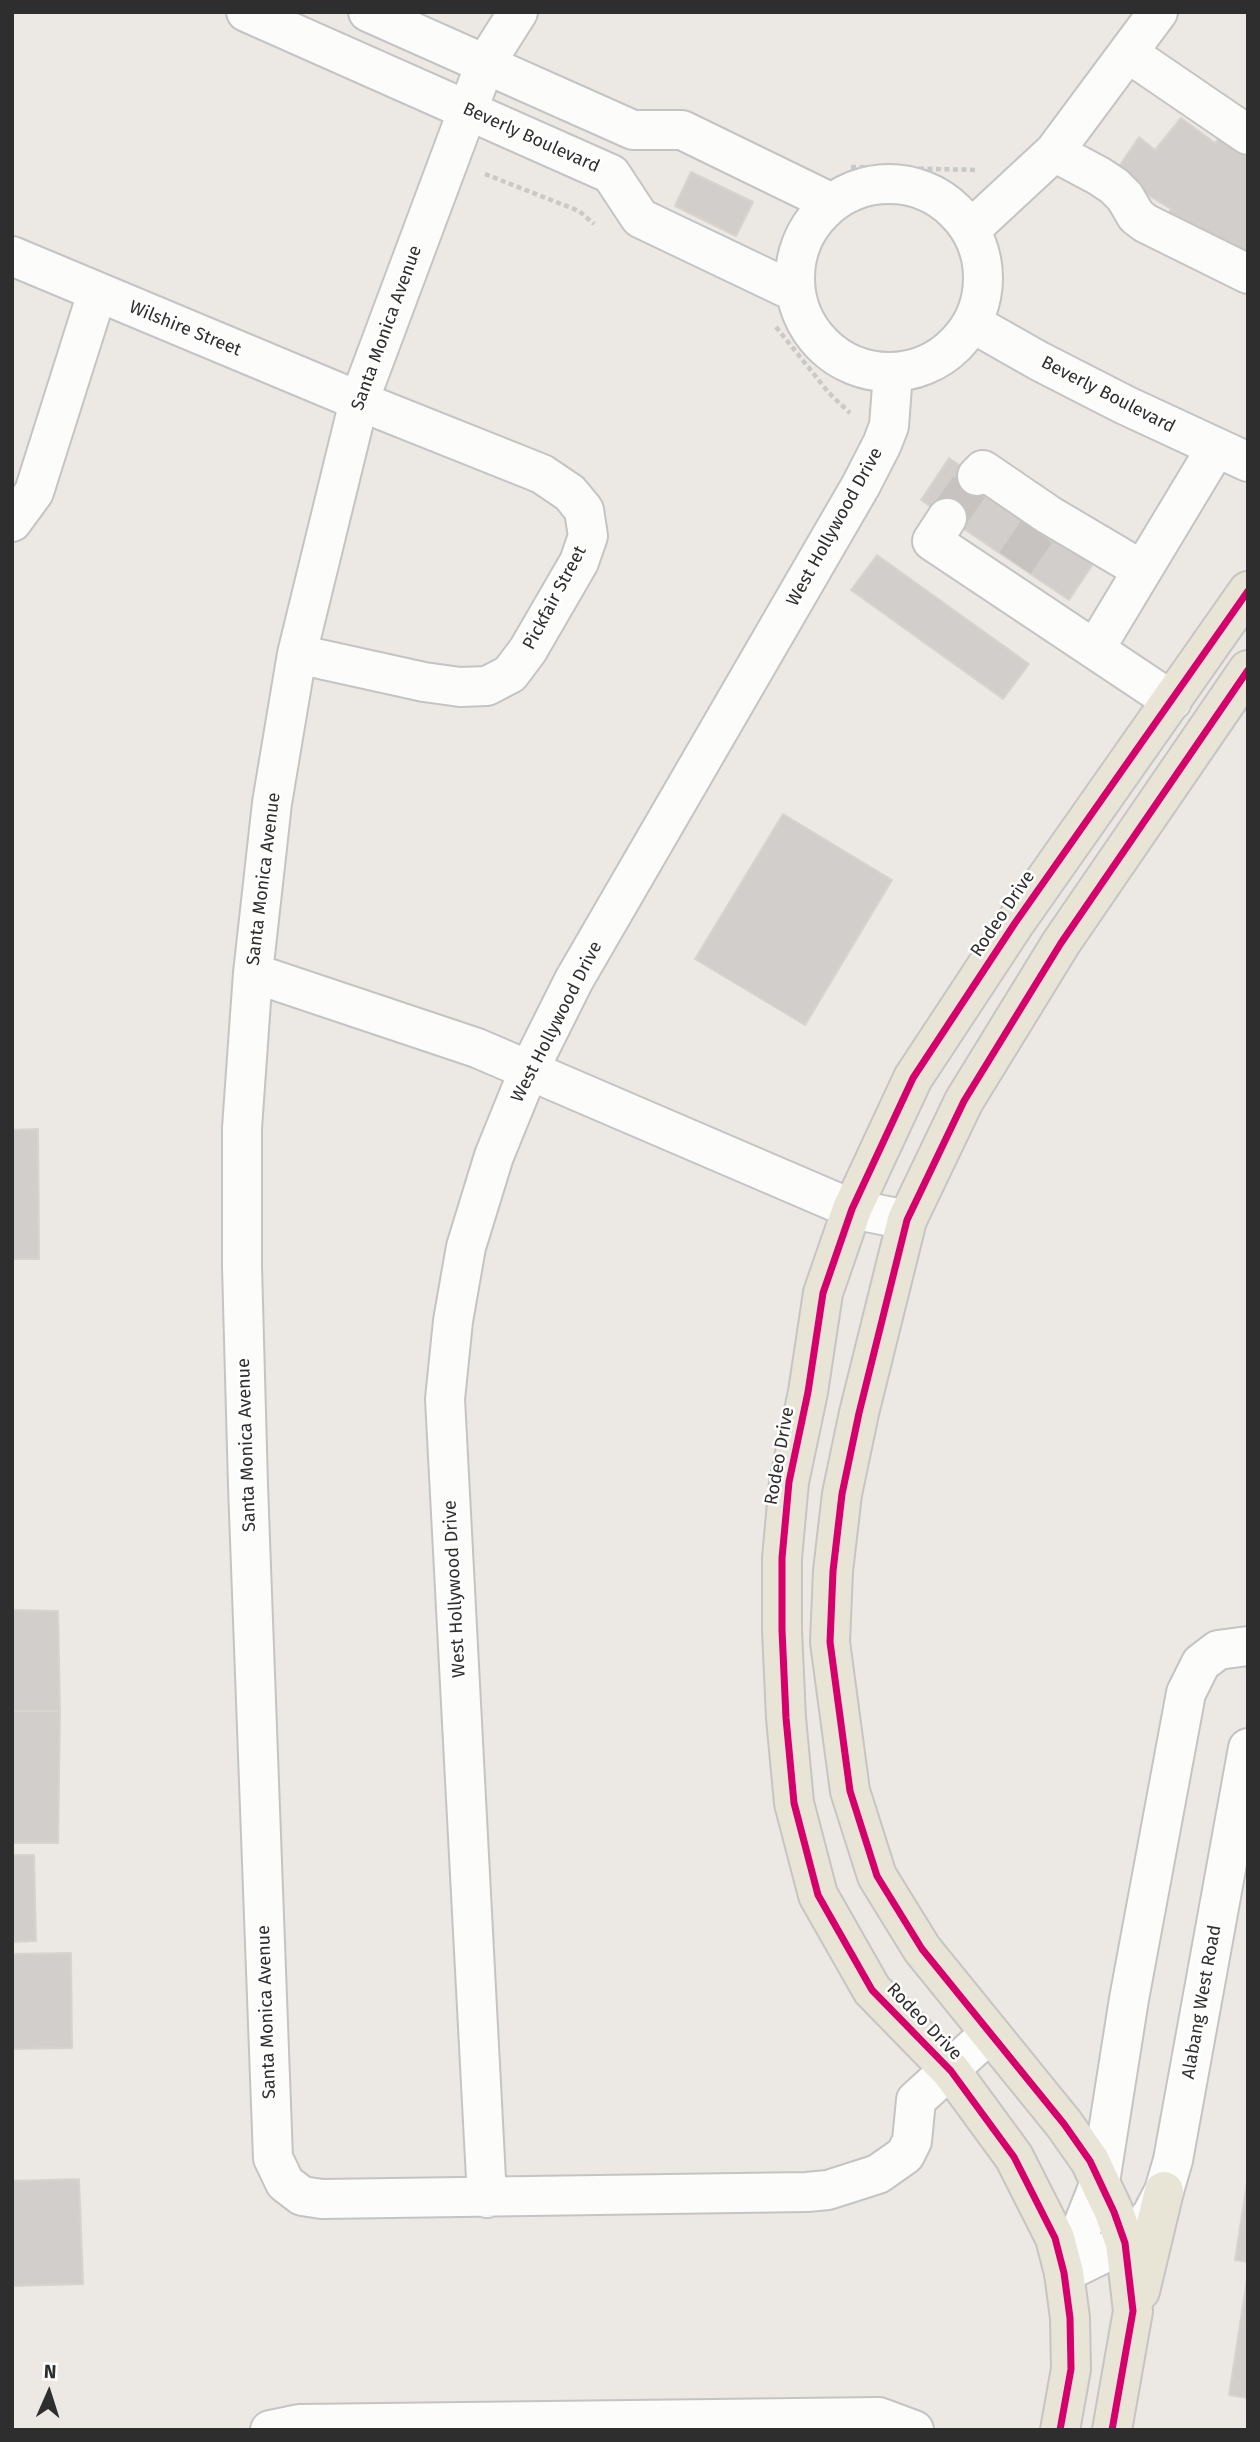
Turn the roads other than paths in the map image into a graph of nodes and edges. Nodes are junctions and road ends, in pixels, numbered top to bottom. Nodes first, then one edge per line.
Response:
1 (246, 12) edge
2 (368, 12) edge
3 (518, 12) edge
4 (1158, 12) edge
5 (1128, 53) junction
6 (485, 64) junction
7 (466, 110) junction
8 (1248, 135) edge
9 (1054, 152) junction
10 (832, 203) junction
11 (970, 230) junction
12 (12, 256) edge
13 (1248, 274) edge
14 (795, 292) junction
15 (97, 293) junction
16 (972, 323) junction
17 (893, 373) junction
18 (359, 401) junction
19 (1232, 455) edge
20 (977, 476) dead end
21 (947, 518) tunnel mouth
22 (12, 522) edge
23 (1142, 570) junction
24 (1248, 590) edge
25 (1095, 649) junction
26 (297, 654) junction
27 (1248, 670) edge
28 (1172, 701) junction
29 (253, 973) junction
30 (529, 1070) junction
31 (852, 1209) junction
32 (907, 1220) junction
33 (1248, 1646) edge
34 (1248, 1748) edge
35 (990, 2033) junction
36 (951, 2071) junction
37 (1100, 2182) junction
38 (1164, 2191) junction
39 (486, 2198) junction
40 (1125, 2243) junction
41 (1065, 2273) junction
42 (1122, 2372) junction
43 (270, 2430) edge
44 (914, 2430) edge
45 (1060, 2430) edge
46 (1112, 2430) edge

1 - 7 street, Beverly Boulevard
2 - 6 street
3 - 6 street, Santa Monica Avenue
4 - 5 street
5 - 8 street
5 - 9 street
6 - 7 street, Santa Monica Avenue
6 - 10 street
7 - 14 street, Beverly Boulevard
7 - 18 street, Santa Monica Avenue
9 - 11 street
9 - 13 street
10 - 11 street
10 - 14 street
11 - 16 street
12 - 15 street, Wilshire Street
14 - 17 street
15 - 18 street, Wilshire Street
15 - 22 street
16 - 17 street
16 - 19 street, Beverly Boulevard
17 - 30 street, West Hollywood Drive
18 - 26 street, Santa Monica Avenue
18 - 26 street, Pickfair Street
19 - 23 street
20 - 23 street
21 - 25 street
23 - 25 street
24 - 28 main road, Rodeo Drive
25 - 28 street
26 - 29 street, Santa Monica Avenue
27 - 32 main road
28 - 31 main road, Rodeo Drive
29 - 30 street
29 - 39 street, Santa Monica Avenue
30 - 31 street
30 - 39 street, West Hollywood Drive
31 - 32 street
31 - 36 main road, Rodeo Drive
32 - 35 main road
33 - 37 street
34 - 38 street, Alabang West Road
35 - 36 street
35 - 37 main road
36 - 39 street, Santa Monica Avenue
36 - 41 main road, Rodeo Drive
37 - 40 main road
37 - 41 street
38 - 40 street, Alabang West Road
38 - 42 main road
40 - 41 street, Alabang West Road
40 - 42 main road
41 - 45 main road, Rodeo Drive
42 - 46 main road
43 - 44 street

